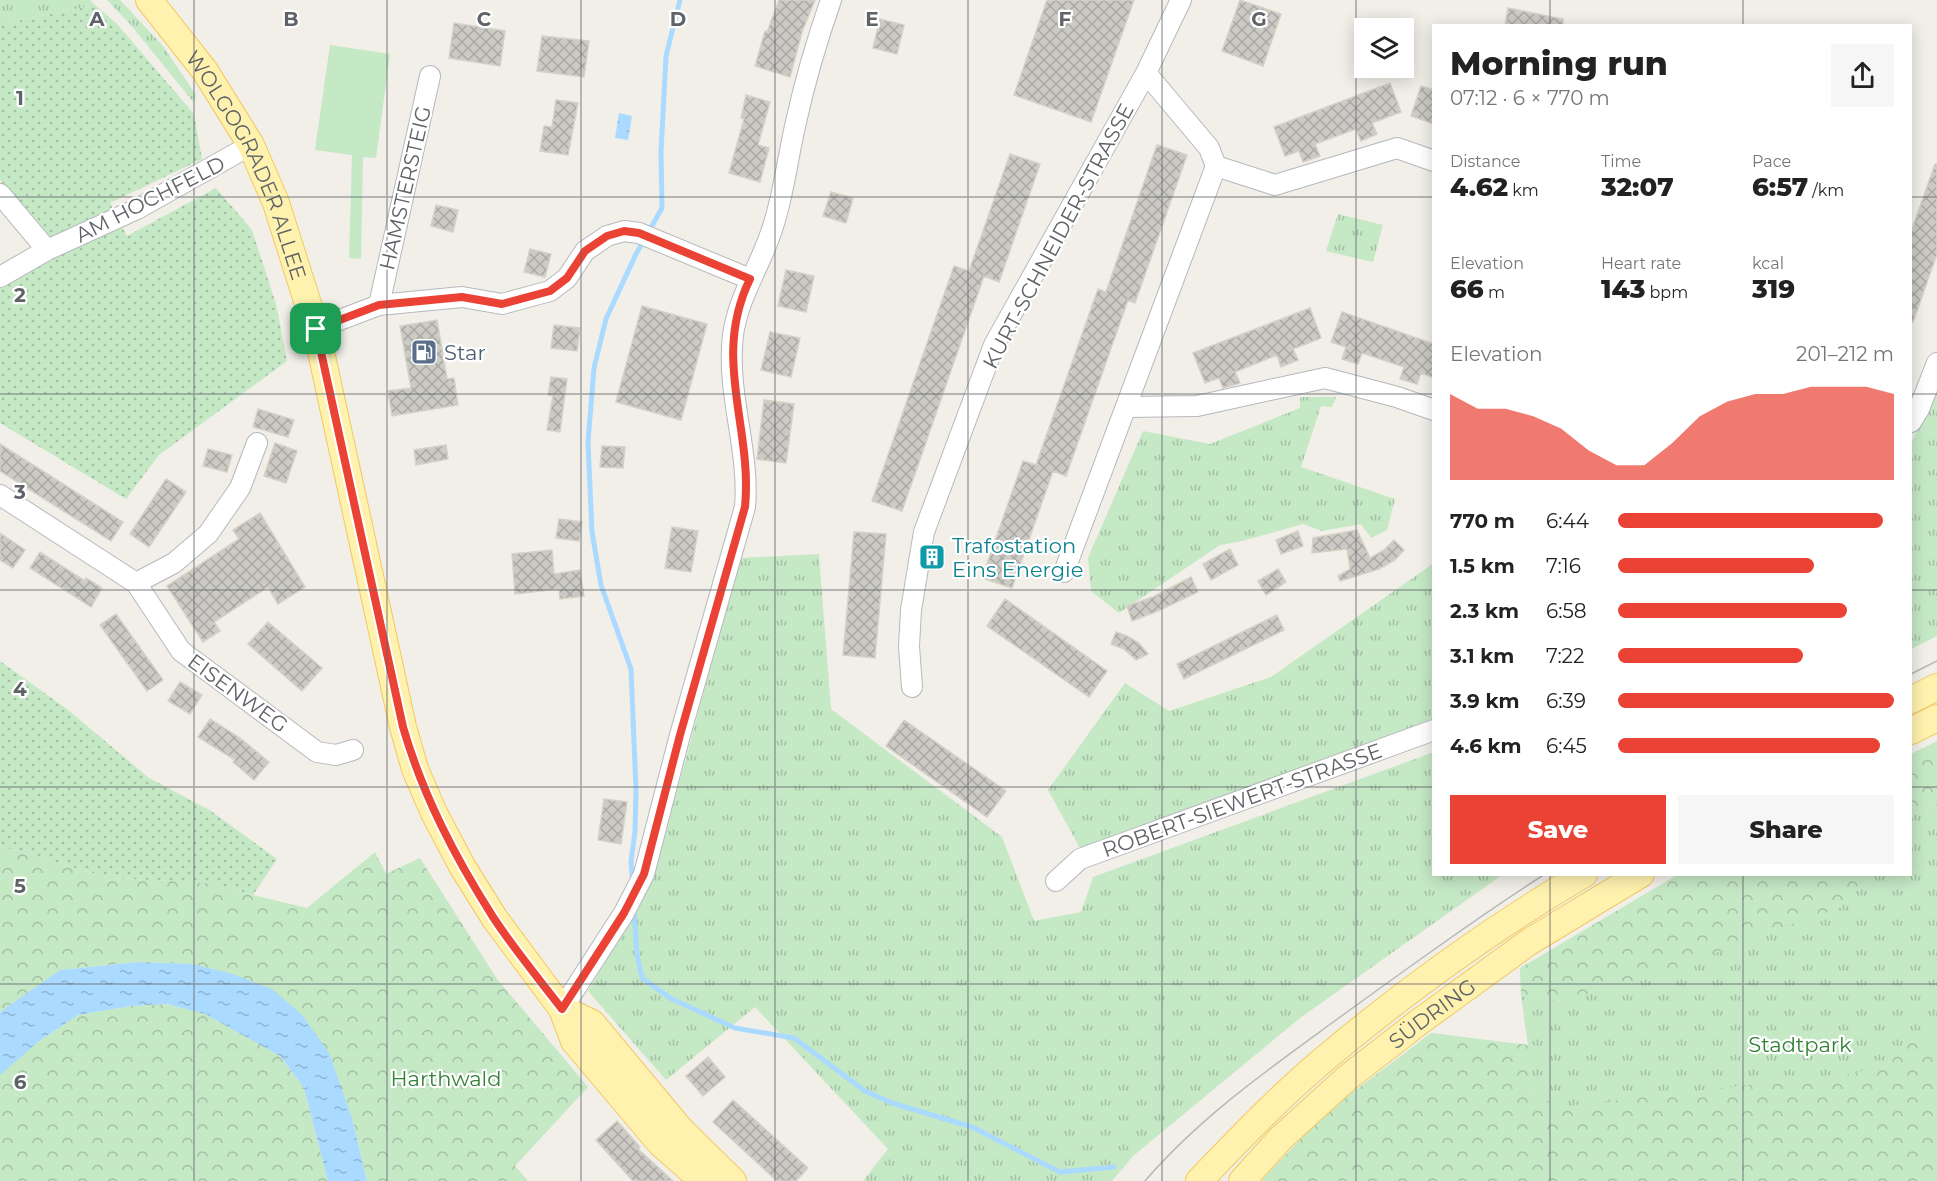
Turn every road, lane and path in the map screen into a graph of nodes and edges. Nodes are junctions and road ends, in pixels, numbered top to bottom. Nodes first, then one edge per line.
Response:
1 (149, 0) edge
2 (831, 0) edge
3 (1181, 0) edge
4 (1146, 73) junction
5 (430, 76) dead end
6 (251, 146) junction
7 (1432, 160) edge
8 (1216, 166) junction
9 (0, 194) edge
10 (47, 250) junction
11 (0, 277) edge
12 (750, 279) junction
13 (379, 305) junction
14 (316, 329) junction
15 (1937, 363) edge
16 (1127, 407) junction
17 (1432, 409) edge
18 (1912, 420) edge
19 (257, 443) dead end
20 (0, 495) edge
21 (1064, 572) dead end
22 (136, 583) junction
23 (912, 687) dead end
24 (1937, 687) edge
25 (1912, 700) edge
26 (1937, 718) edge
27 (1912, 730) edge
28 (1432, 731) edge
29 (353, 750) dead end
30 (1581, 876) edge
31 (1638, 876) edge
32 (1056, 881) dead end
33 (562, 1009) junction
34 (703, 1181) edge
35 (733, 1181) edge
36 (1199, 1181) edge
37 (1242, 1181) edge

1 - 6 main road, WOLGOGRADER ALLEE
2 - 12 street
3 - 4 street, KURT-SCHNEIDER-STRASSE
4 - 8 street
4 - 23 street, KURT-SCHNEIDER-STRASSE
5 - 13 street, HAMSTERSTEIG
6 - 10 street, AM HOCHFELD
6 - 14 main road, WOLGOGRADER ALLEE
7 - 8 street
8 - 16 street
9 - 10 street
10 - 11 street, AM HOCHFELD
12 - 13 street
12 - 33 street
13 - 14 street
14 - 33 main road, WOLGOGRADER ALLEE
15 - 18 street
16 - 17 street
16 - 21 street
19 - 22 street
20 - 22 street, EISENWEG
22 - 29 street, EISENWEG
24 - 25 main road
26 - 27 main road
28 - 32 street, ROBERT-SIEWERT-STRASSE
30 - 36 main road, SÜDRING
31 - 37 main road, SÜDRING
33 - 34 main road
33 - 35 main road

